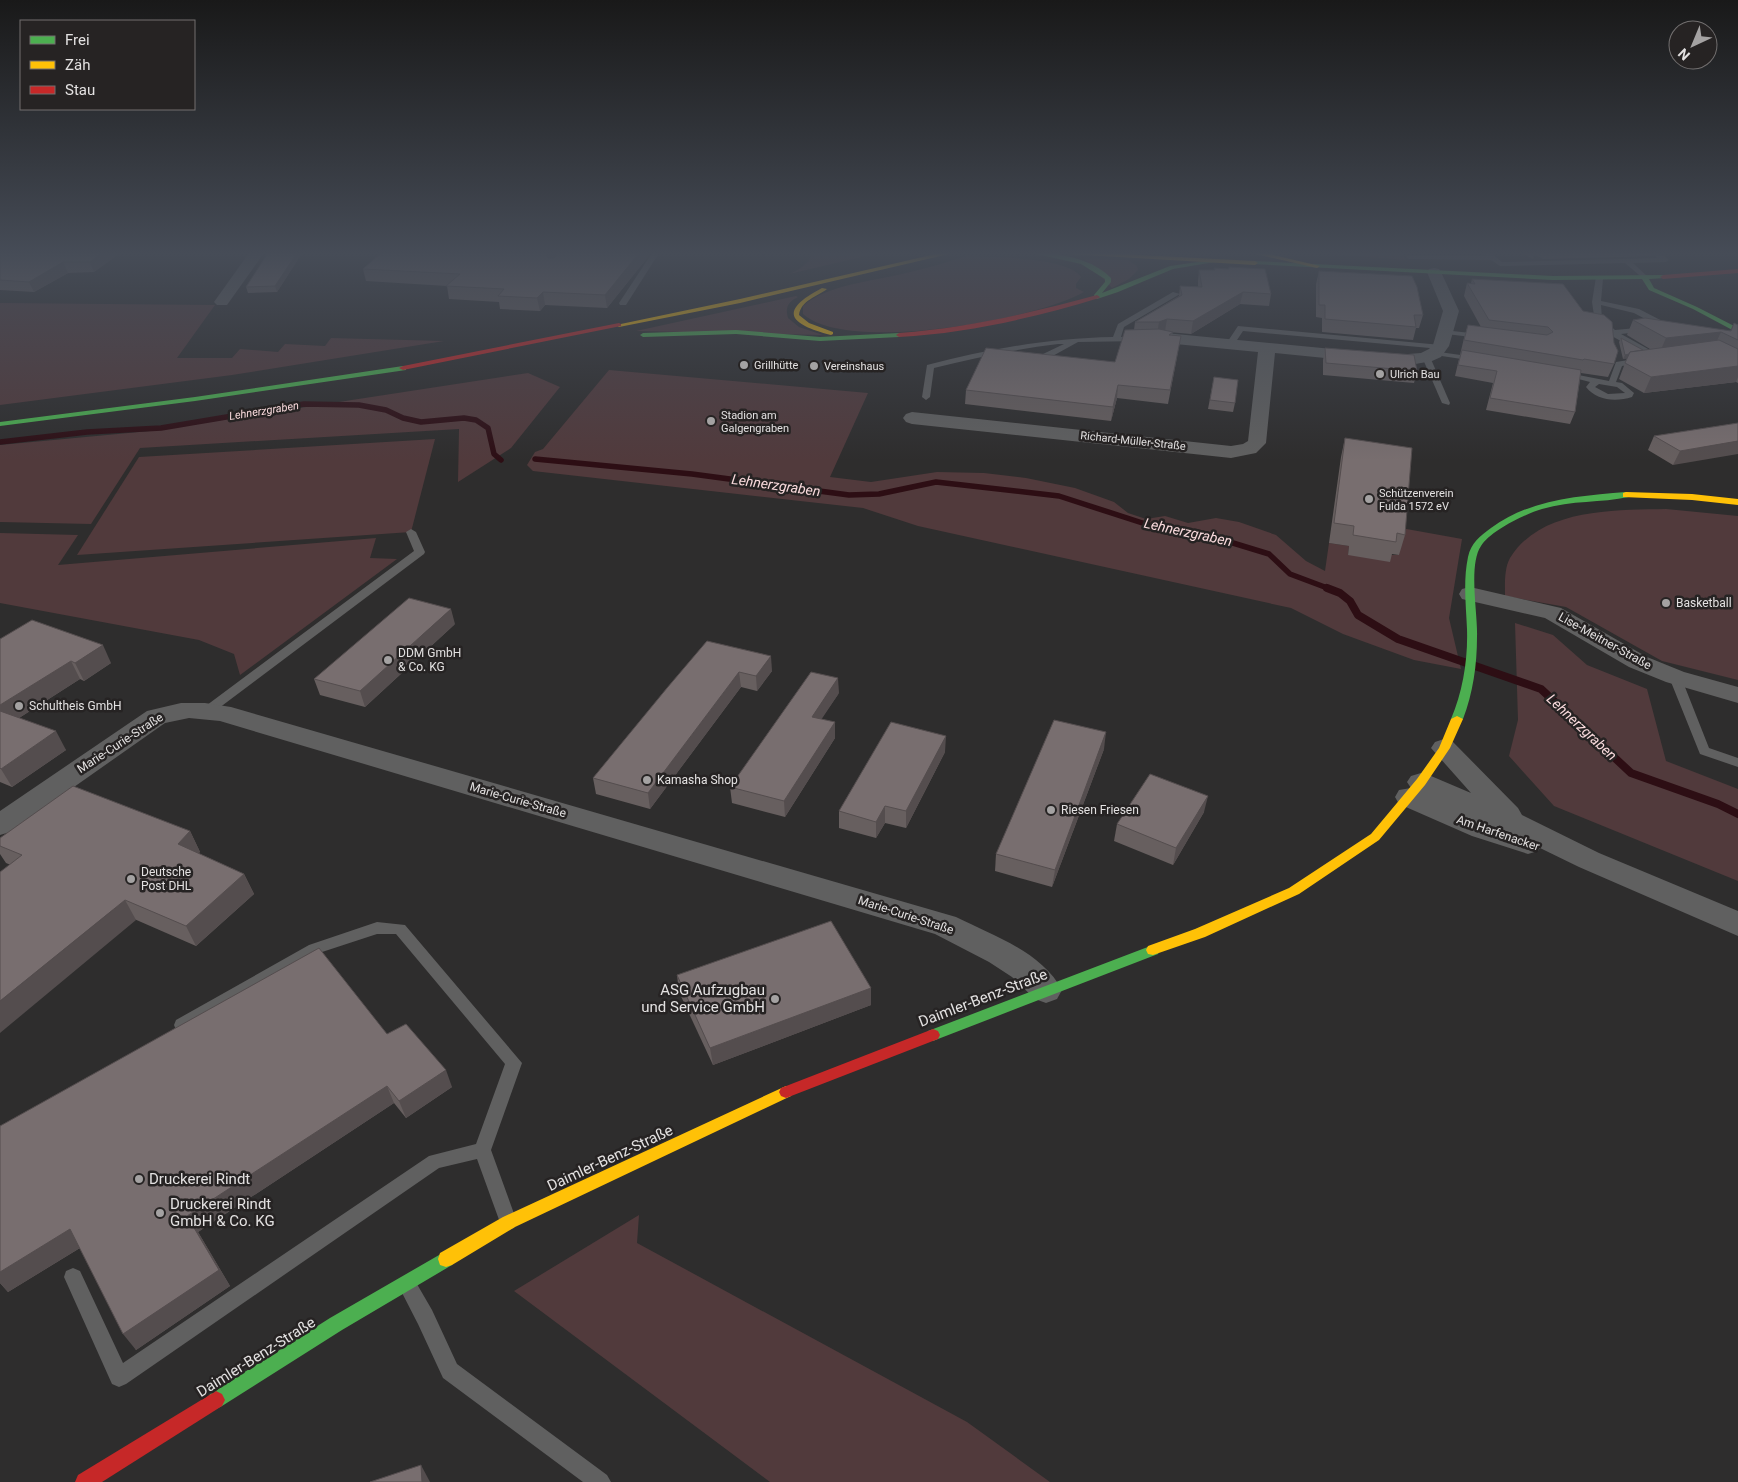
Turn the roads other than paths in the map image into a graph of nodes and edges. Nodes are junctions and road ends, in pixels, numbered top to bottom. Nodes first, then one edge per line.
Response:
1 (590, 322) edge
2 (635, 322) edge
3 (802, 322) edge
4 (1004, 322) edge
5 (1128, 322) edge
6 (1447, 322) edge
7 (1600, 322) edge
8 (1658, 322) edge
9 (1722, 322) edge
10 (1738, 331) edge
11 (1485, 337) edge
12 (1613, 337) junction
13 (854, 338) junction
14 (1160, 338) edge
15 (1116, 339) junction
16 (1145, 339) edge
17 (1077, 340) junction
18 (1230, 344) junction
19 (1267, 347) junction
20 (1437, 347) junction
21 (508, 349) junction
22 (429, 351) dead end
23 (1046, 356) edge
24 (1666, 356) edge
25 (1657, 358) junction
26 (1485, 361) edge
27 (1550, 372) edge
28 (1599, 382) junction
29 (1612, 383) junction
30 (167, 391) dead end
31 (926, 397) dead end
32 (1446, 403) dead end
33 (9, 411) dead end
34 (912, 418) dead end
35 (0, 424) edge
36 (1738, 502) edge
37 (411, 532) dead end
38 (1470, 594) junction
39 (1675, 677) junction
40 (1738, 695) edge
41 (207, 711) junction
42 (1444, 748) junction
43 (1738, 763) edge
44 (1415, 790) junction
45 (1515, 823) junction
46 (0, 825) edge
47 (1589, 860) junction
48 (1738, 924) edge
49 (1046, 990) junction
50 (170, 1032) edge
51 (482, 1150) junction
52 (509, 1222) junction
53 (73, 1277) dead end
54 (406, 1283) junction
55 (85, 1482) edge
56 (600, 1482) edge

1 - 22 main road
2 - 21 main road
3 - 13 main road
4 - 13 main road
5 - 15 lane
6 - 20 street
7 - 12 lane
8 - 12 lane
9 - 10 main road
11 - 20 lane
12 - 25 lane
13 - 21 main road
14 - 18 street
15 - 16 lane
15 - 17 lane
17 - 23 lane
17 - 31 lane
18 - 19 street
18 - 20 lane
19 - 20 street
19 - 34 street, Richard-Müller-Straße
20 - 26 lane
20 - 32 lane
21 - 35 main road
24 - 25 lane
25 - 29 lane
27 - 28 lane
28 - 29 lane
28 - 29 lane
30 - 33 main road
36 - 38 main road, Daimler-Benz-Straße
37 - 41 lane
38 - 39 street, Lise-Meitner-Straße
38 - 42 main road, Daimler-Benz-Straße
39 - 40 street, Lise-Meitner-Straße
39 - 43 lane
41 - 46 street, Marie-Curie-Straße
41 - 49 street, Marie-Curie-Straße
42 - 44 main road, Daimler-Benz-Straße
42 - 45 street, Am Harfenacker
44 - 45 street, Am Harfenacker
44 - 47 street, Am Harfenacker
44 - 49 main road, Daimler-Benz-Straße
45 - 47 street, Am Harfenacker
47 - 48 street, Am Harfenacker
49 - 52 main road, Daimler-Benz-Straße
50 - 51 lane
51 - 52 lane
51 - 53 lane
52 - 54 main road, Daimler-Benz-Straße
54 - 55 main road, Daimler-Benz-Straße
54 - 56 lane

